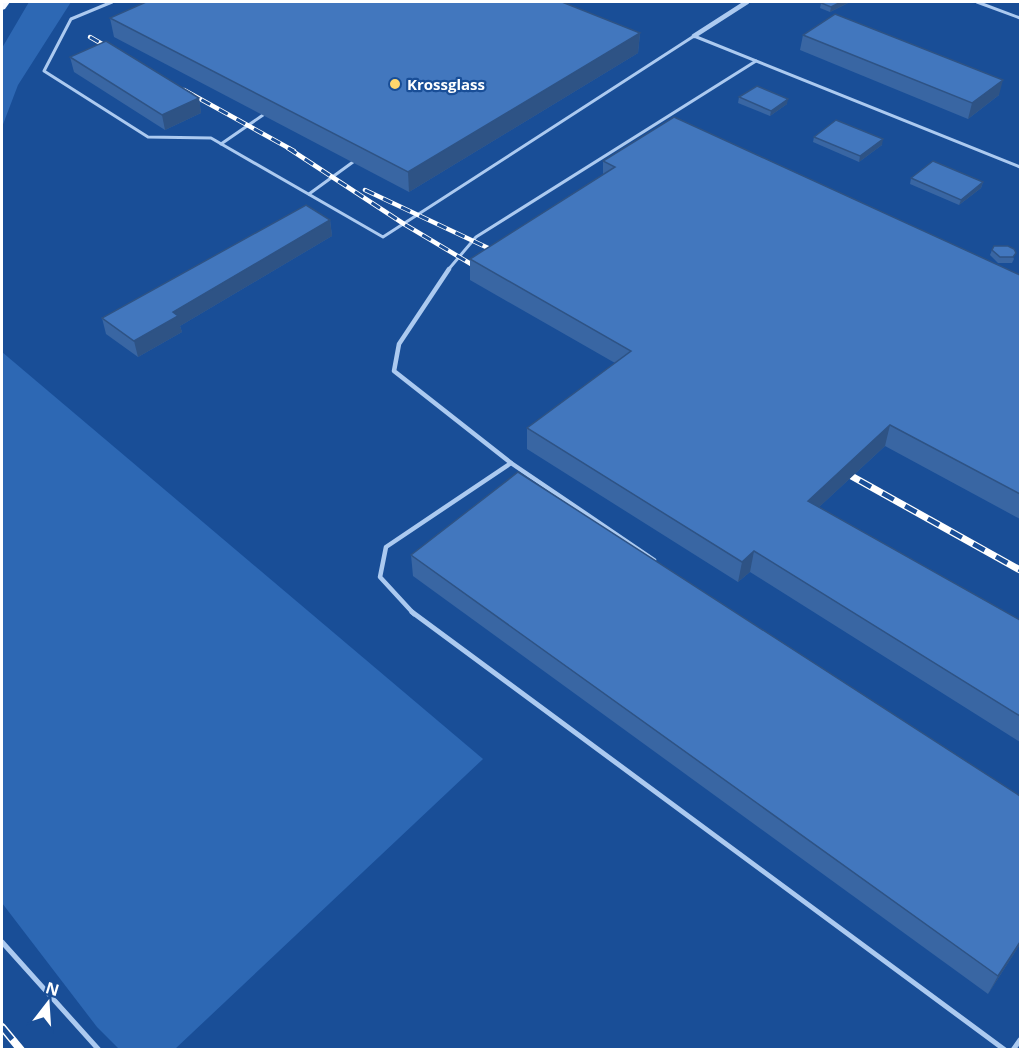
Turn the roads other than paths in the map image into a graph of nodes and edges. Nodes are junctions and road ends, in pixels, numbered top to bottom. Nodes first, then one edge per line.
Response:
1 (5, 2) edge
2 (112, 2) edge
3 (747, 2) edge
4 (977, 2) edge
5 (2, 8) edge
6 (1020, 18) edge
7 (694, 36) junction
8 (756, 61) junction
9 (263, 115) edge
10 (221, 144) junction
11 (353, 162) edge
12 (1020, 167) edge
13 (309, 194) junction
14 (511, 463) junction
15 (658, 563) edge
16 (2, 942) edge
17 (1020, 1040) edge
18 (99, 1050) edge
19 (1005, 1050) edge
20 (1013, 1050) edge

1 - 5 main road
2 - 10 lane
3 - 7 street
4 - 6 lane
7 - 8 lane
7 - 13 lane
8 - 12 lane
8 - 14 lane
9 - 10 lane
10 - 13 lane
11 - 13 lane
14 - 15 lane
14 - 19 lane
16 - 18 lane
17 - 20 lane

